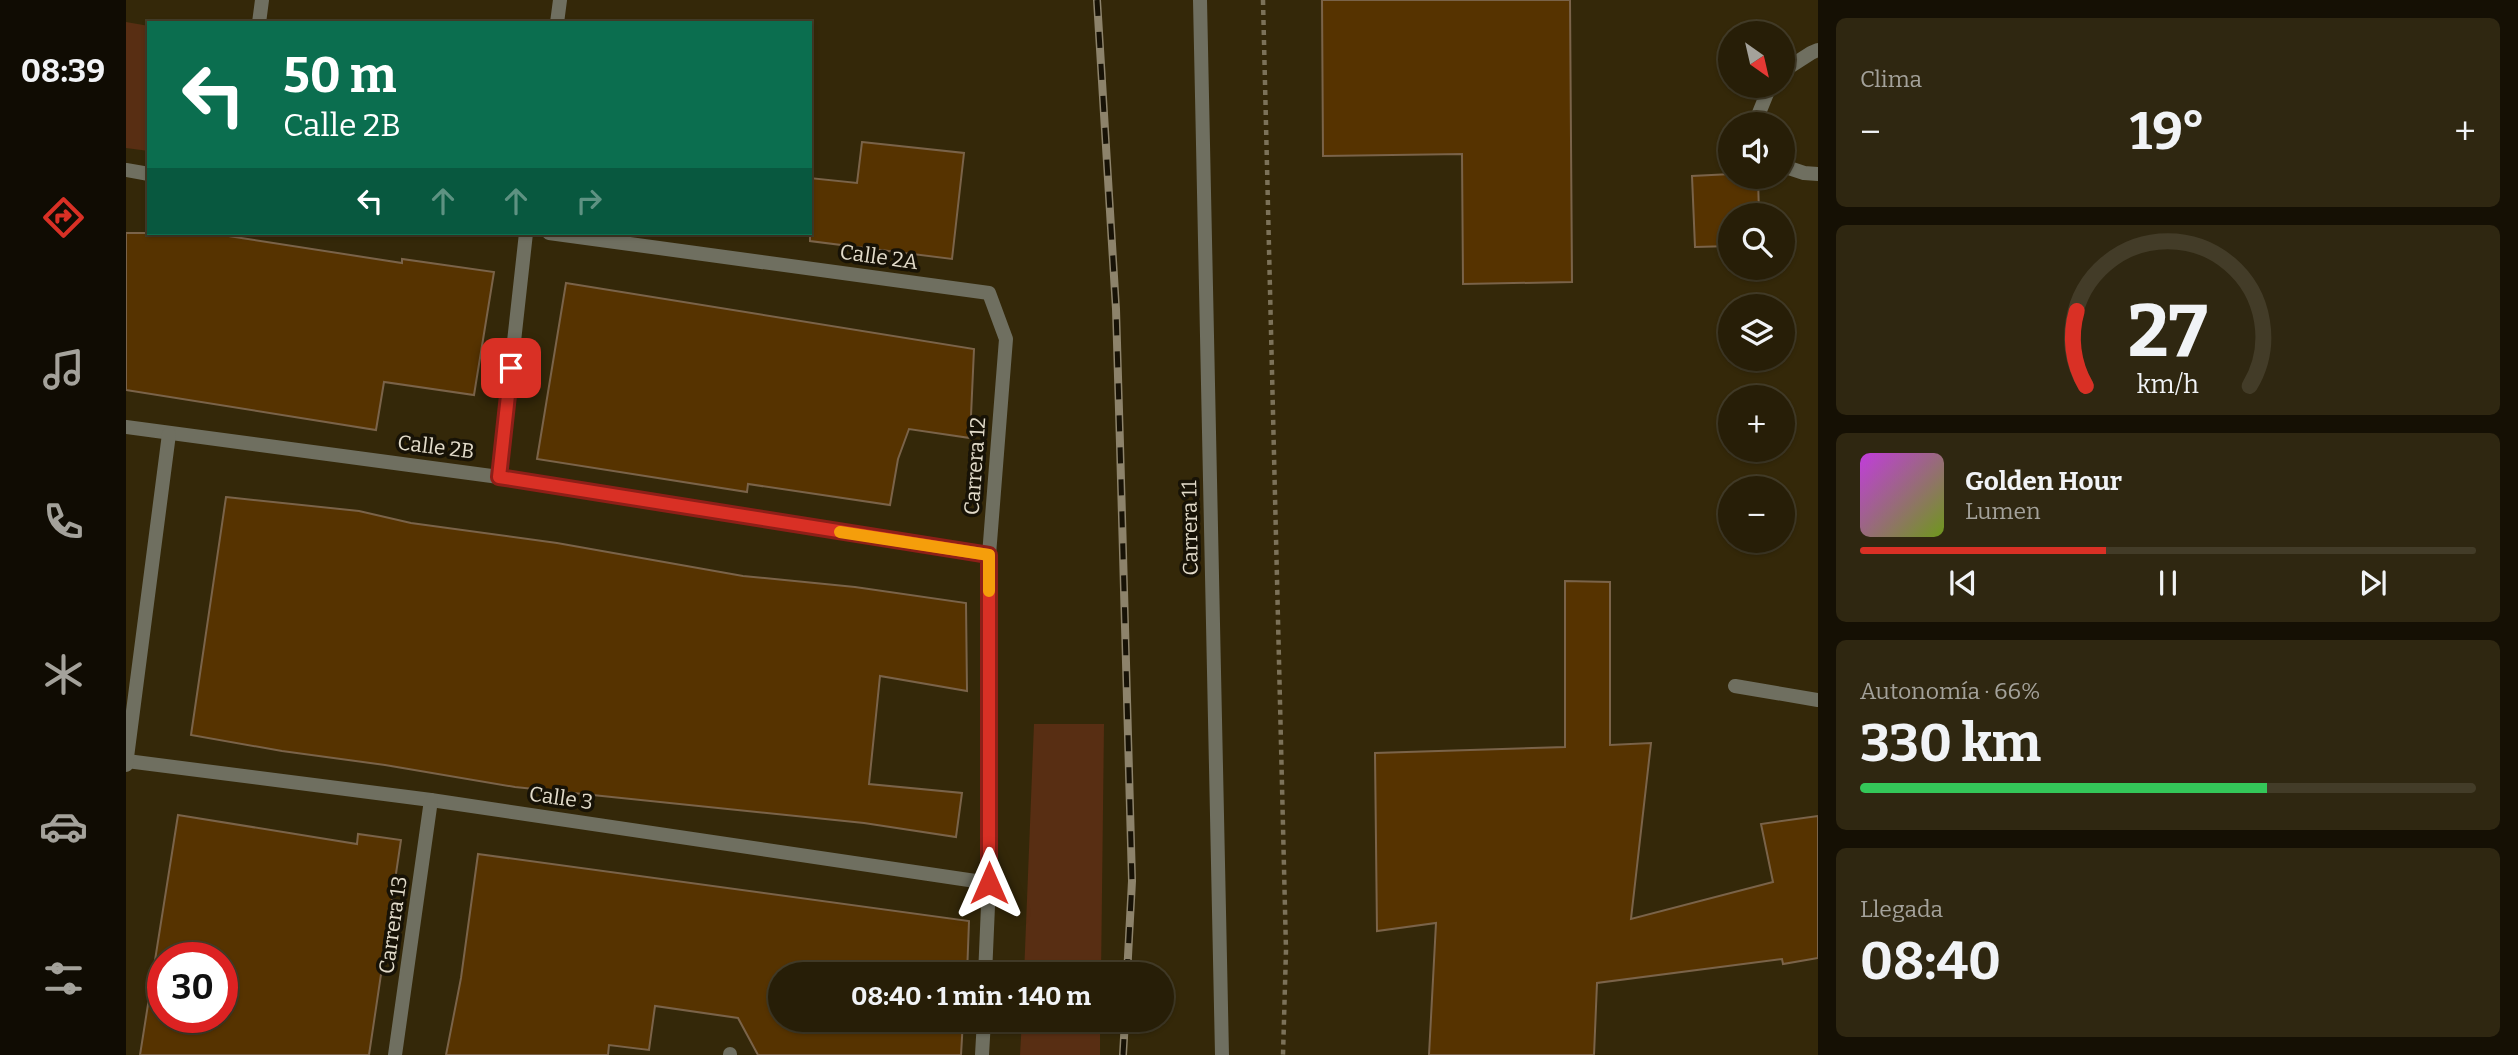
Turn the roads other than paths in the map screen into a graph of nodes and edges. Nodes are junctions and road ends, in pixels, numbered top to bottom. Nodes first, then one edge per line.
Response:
1 (262, 0) edge
2 (560, 0) edge
3 (1200, 0) edge
4 (259, 21) edge
5 (557, 21) edge
6 (1818, 50) edge
7 (1796, 63) edge
8 (126, 170) edge
9 (1795, 170) edge
10 (147, 174) edge
11 (1818, 174) edge
12 (526, 235) edge
13 (564, 235) edge
14 (1006, 339) joint
15 (126, 427) edge
16 (169, 434) junction
17 (499, 477) junction
18 (989, 555) junction
19 (1735, 686) dead end
20 (1818, 701) edge
21 (126, 763) edge
22 (431, 800) junction
23 (989, 883) junction
24 (986, 962) edge
25 (983, 1032) edge
26 (396, 1055) edge
27 (982, 1055) edge
28 (1222, 1055) edge

1 - 4 street
2 - 5 street
3 - 28 street, Carrera 11
6 - 7 street
8 - 10 street
9 - 11 street
12 - 17 street
13 - 14 street, Calle 2A
14 - 18 street, Carrera 12
15 - 16 street, Calle 2B
16 - 17 street, Calle 2B
16 - 21 street
17 - 18 street, Calle 2B
18 - 23 street, Carrera 12
19 - 20 street
21 - 22 street, Calle 3
22 - 23 street, Calle 3
22 - 26 street, Carrera 13
23 - 24 street, Carrera 12
25 - 27 street

